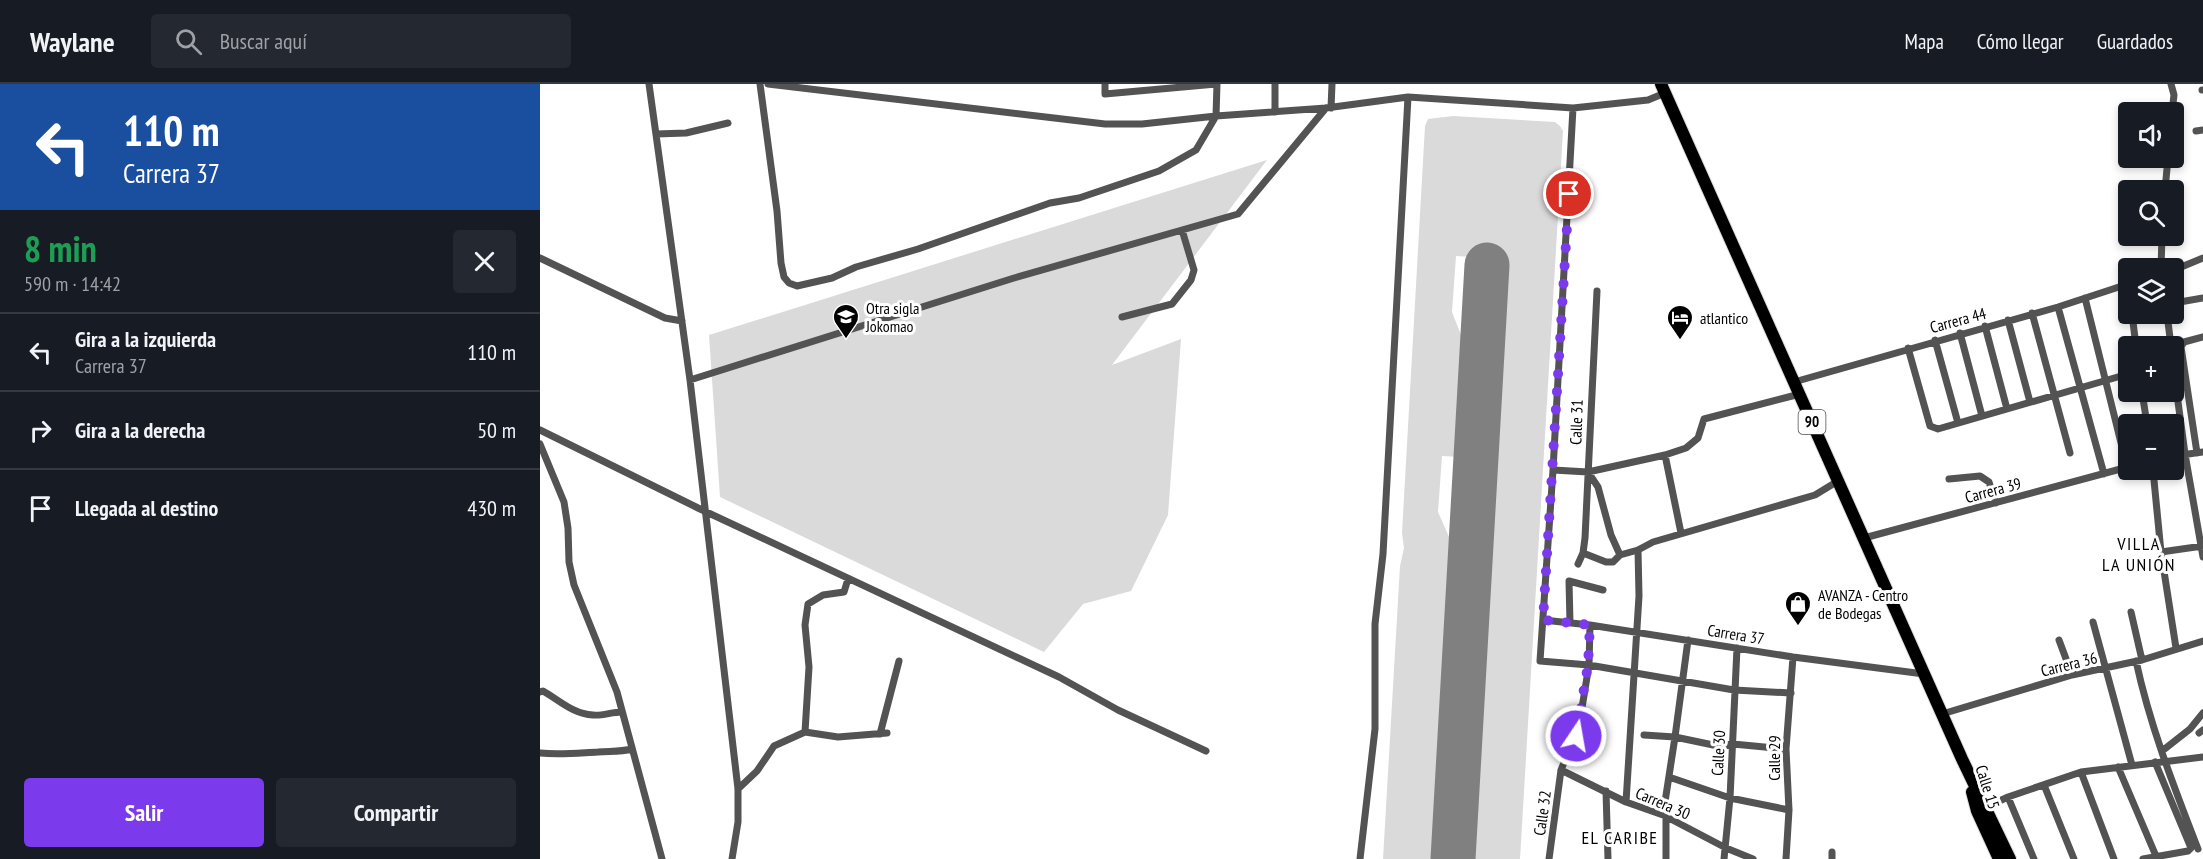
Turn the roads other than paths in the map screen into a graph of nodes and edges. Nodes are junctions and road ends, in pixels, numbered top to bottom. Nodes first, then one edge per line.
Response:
1 (649, 84) edge
2 (760, 84) edge
3 (768, 84) edge
4 (1105, 84) edge
5 (1217, 84) edge
6 (1275, 84) edge
7 (1332, 84) edge
8 (2171, 84) edge
9 (1162, 86) edge
10 (1663, 89) edge
11 (1408, 97) junction
12 (2173, 102) edge
13 (1329, 108) junction
14 (1573, 108) junction
15 (1275, 112) junction
16 (1216, 116) junction
17 (728, 123) dead end
18 (656, 134) junction
19 (1182, 230) junction
20 (540, 258) edge
21 (2203, 258) edge
22 (2184, 266) edge
23 (2118, 287) edge
24 (1597, 291) dead end
25 (2203, 297) edge
26 (2085, 298) junction
27 (2184, 301) edge
28 (2058, 306) junction
29 (2032, 314) junction
30 (1122, 317) dead end
31 (2008, 320) junction
32 (682, 321) junction
33 (1985, 326) junction
34 (1960, 333) junction
35 (2203, 338) edge
36 (1935, 340) junction
37 (1908, 348) junction
38 (2118, 376) edge
39 (2106, 379) junction
40 (690, 380) junction
41 (1794, 382) junction
42 (2080, 387) junction
43 (1800, 394) junction
44 (2054, 395) junction
45 (2030, 402) junction
46 (2178, 402) edge
47 (2007, 409) junction
48 (1982, 416) junction
49 (1958, 423) junction
50 (2118, 427) edge
51 (540, 430) edge
52 (540, 444) edge
53 (2200, 452) edge
54 (2070, 453) dead end
55 (2185, 454) junction
56 (1665, 455) junction
57 (1553, 470) junction
58 (2118, 470) edge
59 (1588, 472) junction
60 (2104, 474) junction
61 (1948, 479) dead end
62 (2154, 480) edge
63 (1838, 481) junction
64 (1996, 503) junction
65 (705, 512) junction
66 (1681, 533) junction
67 (1864, 538) junction
68 (2202, 546) edge
69 (1638, 550) junction
70 (2160, 552) junction
71 (1583, 554) junction
72 (1620, 555) junction
73 (2203, 557) edge
74 (1578, 564) dead end
75 (848, 579) junction
76 (1603, 590) dead end
77 (2131, 612) dead end
78 (1543, 620) junction
79 (2093, 622) dead end
80 (1570, 623) junction
81 (1590, 625) junction
82 (1636, 633) junction
83 (1688, 640) junction
84 (2059, 640) dead end
85 (2203, 641) edge
86 (1737, 648) junction
87 (2176, 648) junction
88 (1793, 657) junction
89 (2139, 660) junction
90 (899, 661) dead end
91 (1588, 665) junction
92 (2106, 668) junction
93 (1634, 672) junction
94 (1924, 674) junction
95 (2072, 675) junction
96 (1683, 681) junction
97 (1734, 690) junction
98 (540, 692) edge
99 (1791, 693) junction
100 (621, 712) junction
101 (2203, 713) edge
102 (1942, 714) junction
103 (806, 732) junction
104 (1644, 735) dead end
105 (1676, 737) junction
106 (1733, 744) junction
107 (632, 749) junction
108 (1786, 749) junction
109 (2162, 751) junction
110 (1206, 752) dead end
111 (540, 753) edge
112 (2202, 757) edge
113 (2164, 761) junction
114 (2155, 762) junction
115 (2132, 765) junction
116 (2203, 766) edge
117 (2118, 767) junction
118 (1561, 770) junction
119 (2081, 772) junction
120 (1669, 777) junction
121 (2044, 785) junction
122 (738, 789) junction
123 (1606, 791) junction
124 (2008, 797) junction
125 (1730, 798) junction
126 (1626, 802) junction
127 (1982, 809) junction
128 (1789, 810) junction
129 (1664, 816) junction
130 (1726, 848) junction
131 (2198, 849) dead end
132 (2156, 856) junction
133 (662, 859) edge
134 (732, 859) edge
135 (1360, 859) edge
136 (1549, 859) edge
137 (1608, 859) edge
138 (1666, 859) edge
139 (1724, 859) edge
140 (1753, 859) edge
141 (1786, 859) edge
142 (1999, 859) edge
143 (2010, 859) edge
144 (2034, 859) edge
145 (2074, 859) edge
146 (2114, 859) edge
147 (2143, 859) edge

1 - 18 street
2 - 16 street
3 - 16 street
4 - 9 street
5 - 9 street
5 - 16 street
6 - 15 street
7 - 13 street
8 - 12 street
10 - 14 street
10 - 41 highway, 90
11 - 13 street
11 - 14 street
11 - 135 street
13 - 15 street
13 - 19 street
14 - 57 street
15 - 16 street
17 - 18 street
18 - 32 street
19 - 30 street
19 - 40 street
20 - 32 street
21 - 22 street
23 - 26 street, Carrera 44
24 - 59 street, Calle 31
25 - 27 street
26 - 28 street, Carrera 44
26 - 39 street
28 - 29 street, Carrera 44
28 - 42 street
29 - 31 street, Carrera 44
29 - 44 street
31 - 33 street, Carrera 44
31 - 45 street
32 - 40 street
33 - 34 street, Carrera 44
33 - 47 street
34 - 36 street, Carrera 44
34 - 48 street
35 - 53 street
36 - 37 street, Carrera 44
36 - 49 street
37 - 41 street, Carrera 44
37 - 49 street
38 - 39 street
39 - 42 street
39 - 50 street
40 - 65 street
41 - 43 highway, 90
42 - 44 street
42 - 60 street
43 - 56 street
43 - 63 highway, 90
44 - 45 street
44 - 54 street
45 - 47 street
46 - 55 street
47 - 48 street
48 - 49 street
51 - 65 street
52 - 100 street
53 - 55 street
55 - 68 street
56 - 59 street
56 - 66 street
57 - 59 street
57 - 78 street
58 - 60 street, Carrera 39
59 - 71 street, Calle 31
59 - 72 street
60 - 64 street, Carrera 39
61 - 64 street
62 - 70 street
63 - 66 street
63 - 67 highway, 90
64 - 67 street, Carrera 39
65 - 75 street
65 - 122 street
66 - 69 street
67 - 94 highway, 90
68 - 70 street
68 - 73 street
69 - 72 street
69 - 82 street
70 - 87 street
71 - 72 street
71 - 74 street, Calle 31
75 - 103 street
75 - 110 street
76 - 80 street
77 - 89 street
78 - 80 street, Carrera 37
78 - 91 street
79 - 92 street
80 - 81 street, Carrera 37
81 - 82 street, Carrera 37
81 - 91 street, Calle 32
82 - 83 street, Carrera 37
82 - 93 street
83 - 86 street, Carrera 37
83 - 96 street
84 - 95 street
85 - 87 street, Carrera 36
86 - 88 street, Carrera 37
86 - 97 street, Calle 30
87 - 89 street, Carrera 36
88 - 94 street, Carrera 37
88 - 99 street, Calle 29
89 - 92 street, Carrera 36
89 - 109 street
90 - 103 street
91 - 93 street
91 - 118 street, Calle 32
92 - 95 street, Carrera 36
92 - 115 street
93 - 96 street
93 - 126 street
94 - 102 highway, 90
95 - 102 street, Carrera 36
96 - 97 street
96 - 105 street
97 - 99 street
97 - 106 street, Calle 30
98 - 100 street
99 - 108 street, Calle 29
100 - 107 street
101 - 109 street
102 - 127 highway, Calle 15 / 90
103 - 122 street
104 - 105 street
105 - 106 street
105 - 120 street
106 - 108 street
106 - 125 street, Calle 30
107 - 111 street
107 - 133 street
108 - 128 street, Calle 29
109 - 113 street
112 - 113 street
112 - 116 street
113 - 114 street
113 - 131 street
114 - 115 street
114 - 132 street
115 - 117 street
117 - 119 street
117 - 132 street
118 - 123 street, Carrera 30
118 - 136 street, Calle 32
119 - 121 street
119 - 146 street
120 - 125 street
120 - 129 street
121 - 124 street
121 - 145 street
122 - 134 street
123 - 126 street, Carrera 30
123 - 137 street
124 - 127 street
124 - 144 street
125 - 128 street
125 - 130 street, Calle 30
126 - 129 street, Carrera 30
127 - 142 highway, Calle 15 / 90
127 - 143 highway, Calle 15 / 90
128 - 141 street, Calle 29
129 - 130 street, Carrera 30
129 - 138 street
130 - 139 street, Calle 30
130 - 140 street, Carrera 30
132 - 147 street

